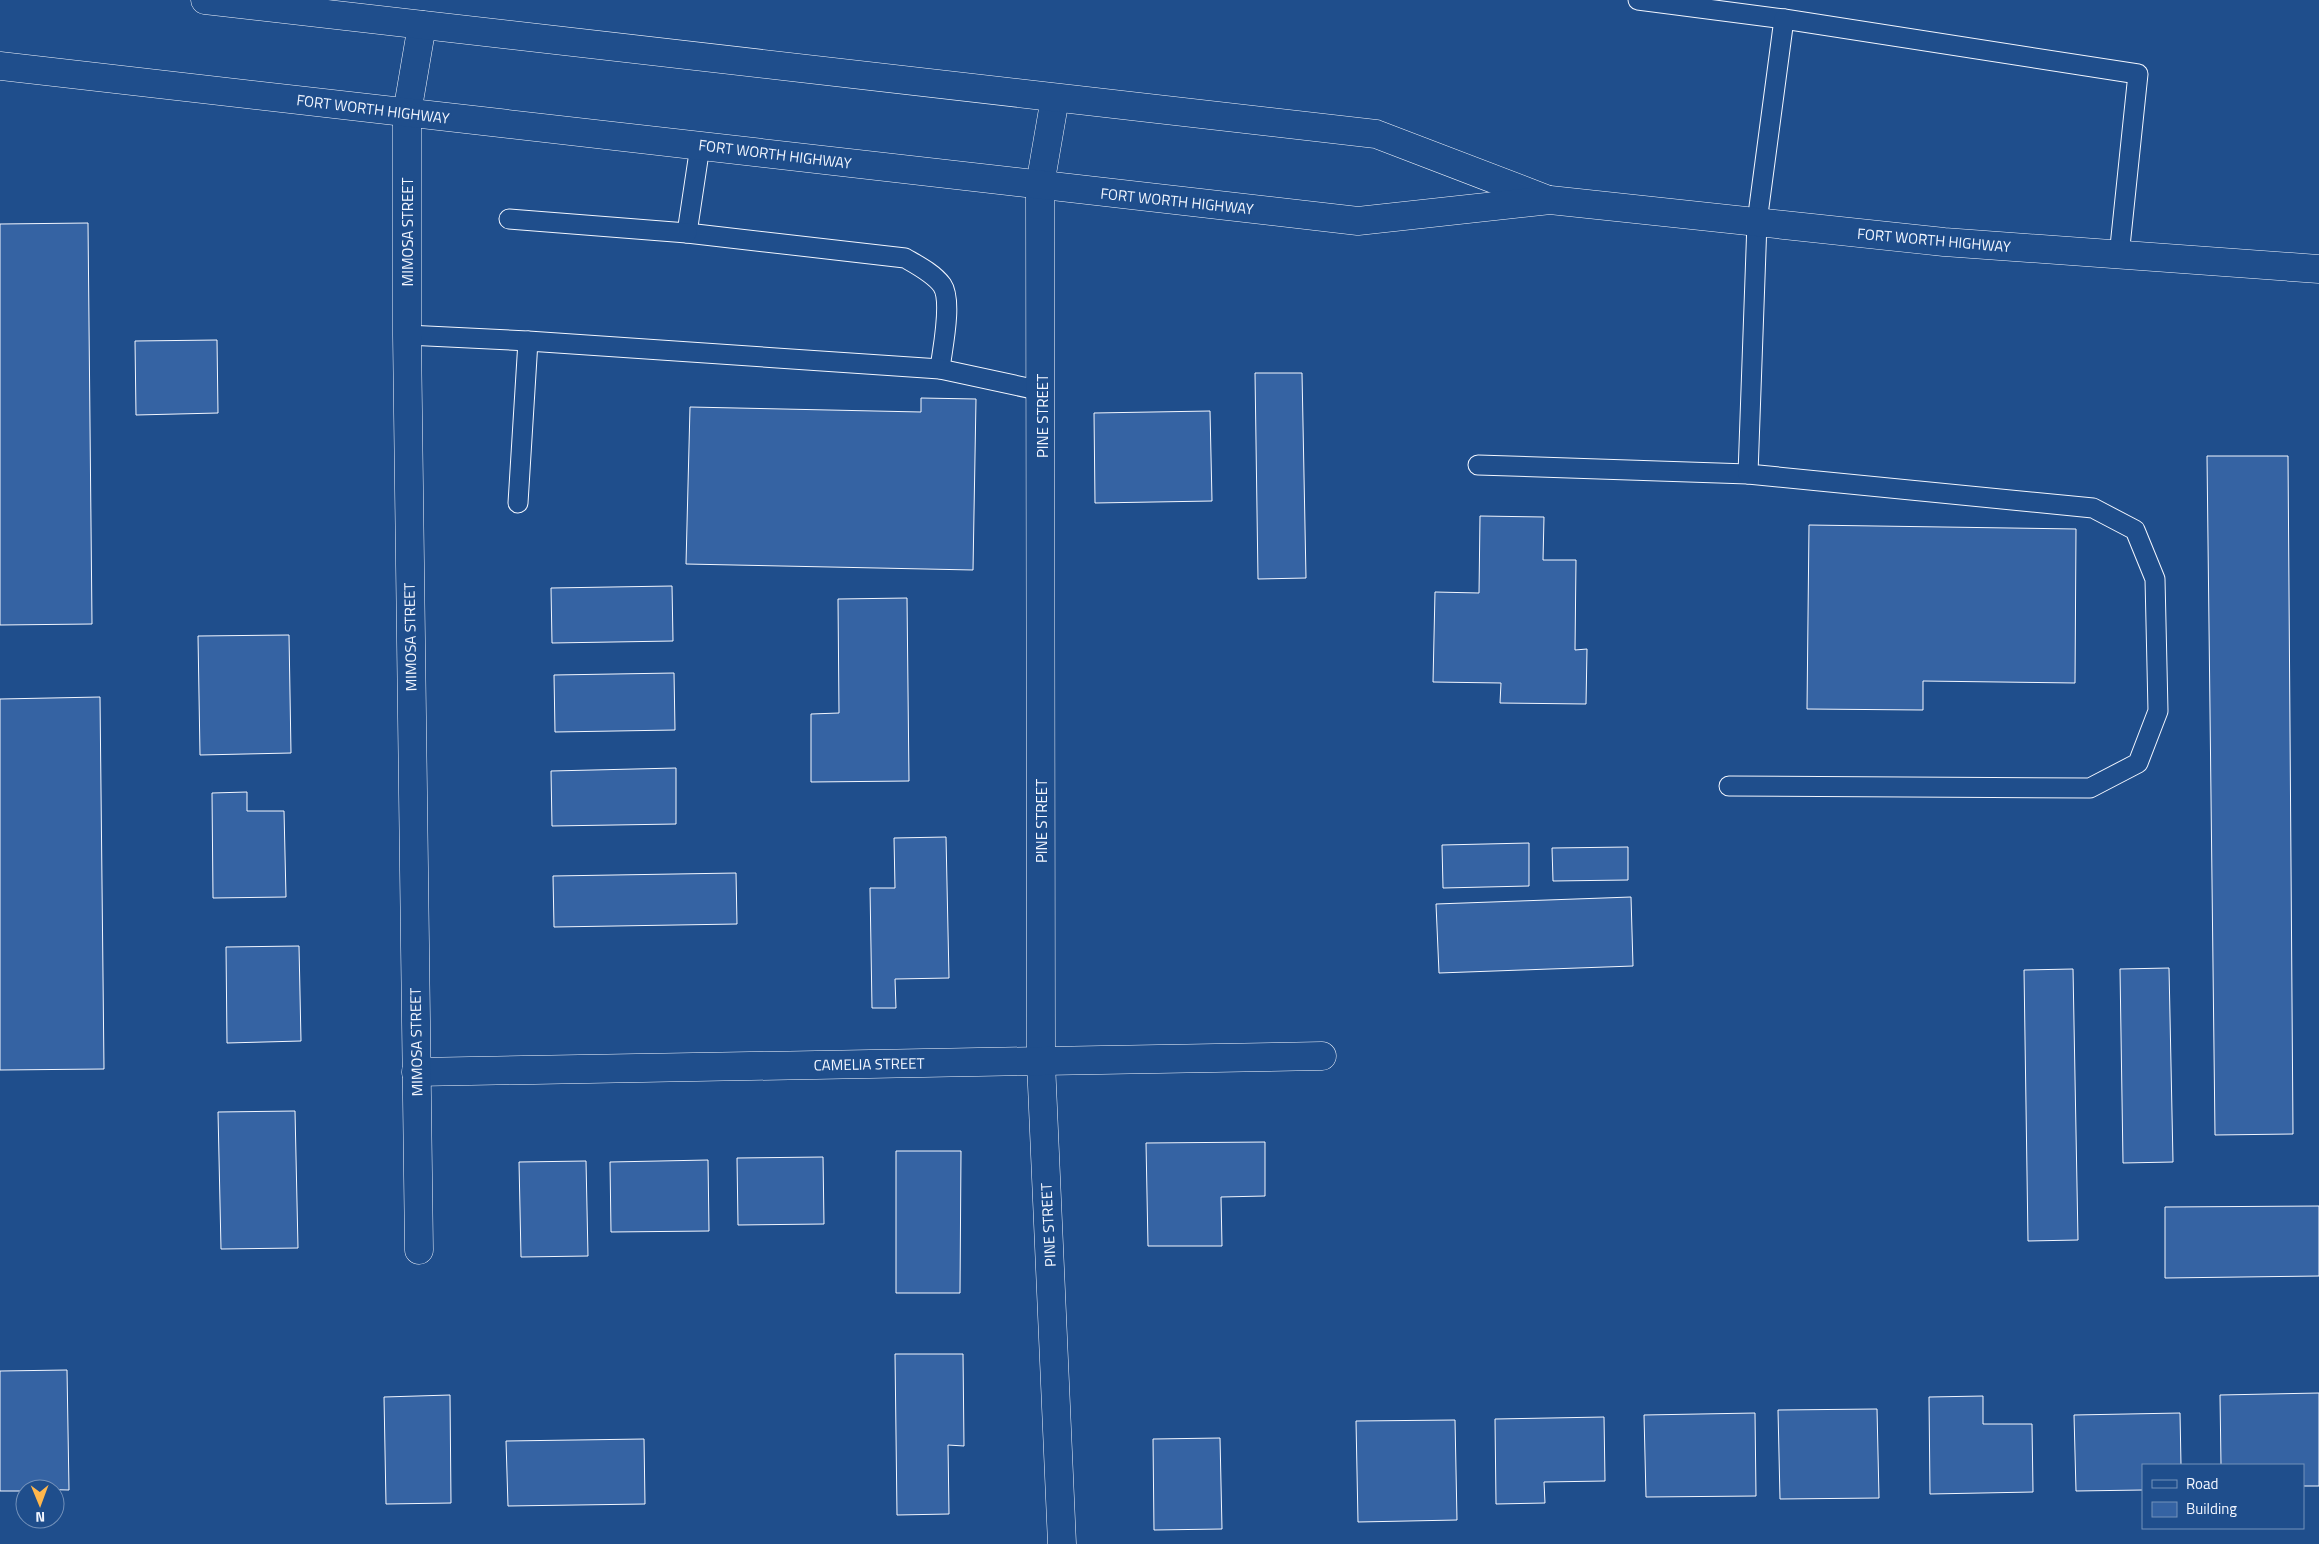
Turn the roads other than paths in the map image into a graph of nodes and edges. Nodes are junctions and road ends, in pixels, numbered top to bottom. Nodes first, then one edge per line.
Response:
1 (205, 0) edge
2 (1638, 0) edge
3 (1784, 19) junction
4 (422, 25) junction
5 (0, 66) edge
6 (1055, 98) junction
7 (407, 113) junction
8 (700, 146) junction
9 (1040, 185) junction
10 (1550, 200) junction
11 (509, 219) dead end
12 (1757, 222) junction
13 (687, 233) junction
14 (2119, 256) junction
15 (2319, 269) edge
16 (406, 334) junction
17 (528, 341) junction
18 (940, 369) junction
19 (1042, 391) junction
20 (1478, 465) dead end
21 (1748, 474) junction
22 (518, 503) dead end
23 (1729, 786) dead end
24 (1322, 1056) dead end
25 (1040, 1062) junction
26 (416, 1072) junction
27 (419, 1250) dead end
28 (1062, 1544) edge

1 - 4 main road, FORT WORTH HIGHWAY
2 - 3 lane
3 - 12 lane
3 - 14 lane
4 - 6 main road, FORT WORTH HIGHWAY
4 - 7 main road, MIMOSA STREET
5 - 7 main road, FORT WORTH HIGHWAY
6 - 9 main road, PINE STREET
6 - 10 main road, FORT WORTH HIGHWAY
7 - 8 main road, FORT WORTH HIGHWAY
7 - 16 main road, MIMOSA STREET
8 - 9 main road, FORT WORTH HIGHWAY
8 - 13 lane
9 - 10 main road, FORT WORTH HIGHWAY
9 - 19 main road, PINE STREET
10 - 12 main road, FORT WORTH HIGHWAY
11 - 13 lane
12 - 14 main road, FORT WORTH HIGHWAY
12 - 21 lane
13 - 18 lane
14 - 15 main road, FORT WORTH HIGHWAY
16 - 17 lane
16 - 26 main road, MIMOSA STREET
17 - 18 lane
17 - 22 lane
18 - 19 lane
19 - 25 main road, PINE STREET
20 - 21 lane
21 - 23 lane
24 - 25 main road, CAMELIA STREET
25 - 26 main road, CAMELIA STREET
25 - 28 main road, PINE STREET
26 - 27 main road, MIMOSA STREET

